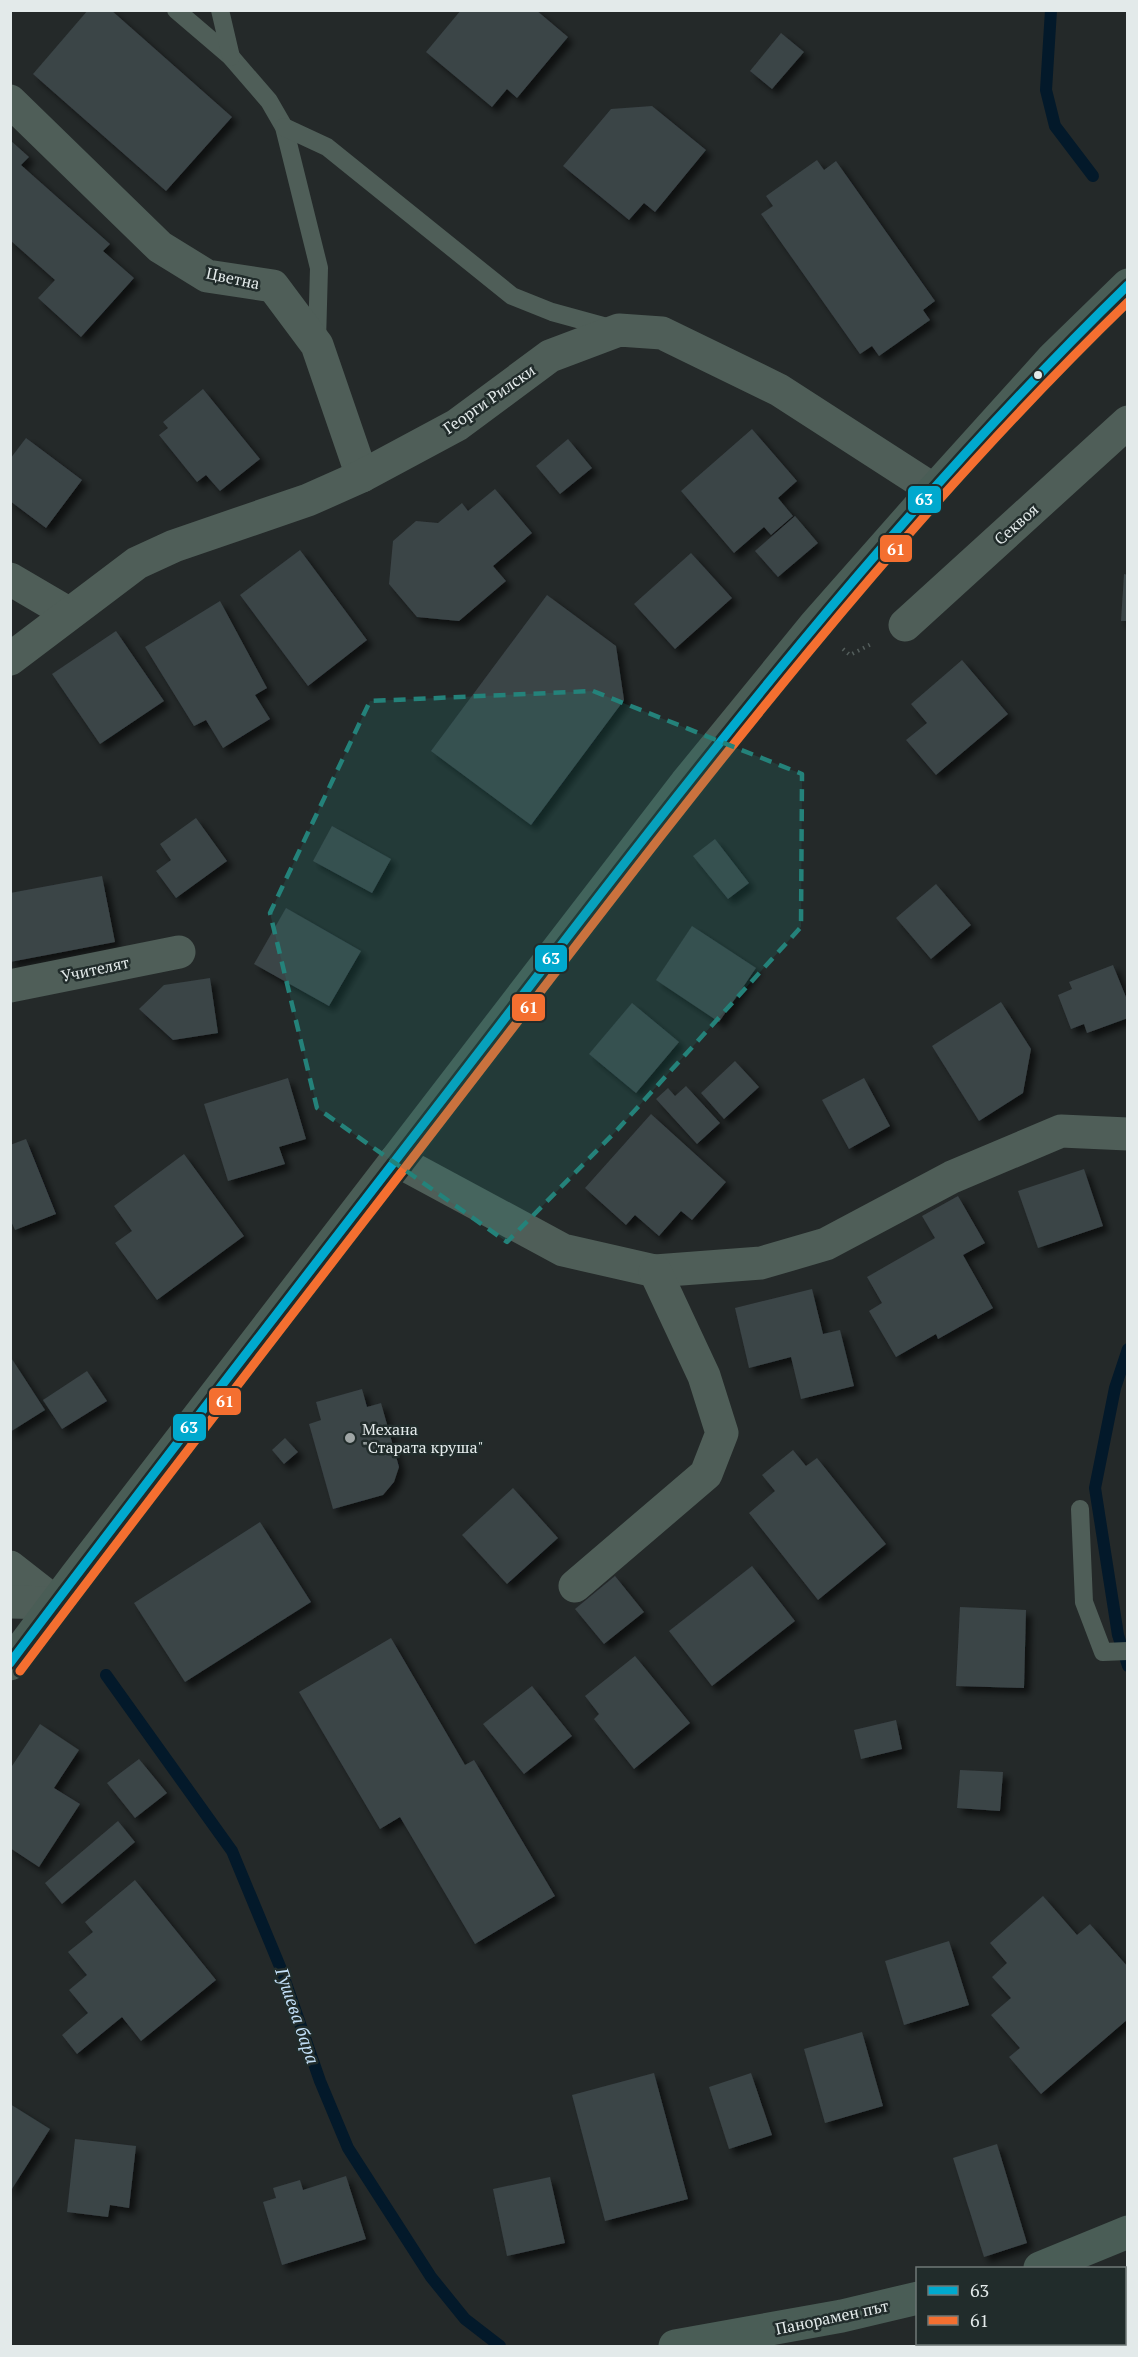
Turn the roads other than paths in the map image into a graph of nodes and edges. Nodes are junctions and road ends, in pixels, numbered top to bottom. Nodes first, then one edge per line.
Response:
1 (176, 10) edge
2 (220, 10) edge
3 (231, 57) junction
4 (10, 101) edge
5 (284, 127) junction
6 (1128, 285) edge
7 (619, 330) junction
8 (317, 345) junction
9 (1128, 422) edge
10 (362, 476) junction
11 (934, 490) junction
12 (10, 579) edge
13 (68, 613) junction
14 (905, 626) road end
15 (10, 658) edge
16 (179, 952) dead end
17 (10, 986) edge
18 (1128, 1134) edge
19 (396, 1160) junction
20 (655, 1271) junction
21 (1080, 1509) dead end
22 (10, 1568) edge
23 (574, 1586) dead end
24 (10, 1602) edge
25 (56, 1603) junction
26 (1128, 1651) edge
27 (10, 1664) edge
28 (1128, 2232) edge
29 (1042, 2267) edge
30 (916, 2298) edge
31 (675, 2346) edge

1 - 3 lane
2 - 3 lane
3 - 5 lane
4 - 8 street, Цветна
5 - 7 lane
5 - 8 lane
6 - 11 street
7 - 10 street, Георги Рилски
7 - 11 street, Георги Рилски
8 - 10 street, Цветна
9 - 14 street, Секвоя
10 - 13 street, Георги Рилски
11 - 19 street
12 - 13 street
13 - 15 street, Георги Рилски
16 - 17 street, Учителят
18 - 20 street
19 - 20 street
19 - 25 street
20 - 23 street
21 - 26 lane
22 - 25 street
24 - 25 street
25 - 27 street
28 - 29 street
30 - 31 street, Панорамен път

